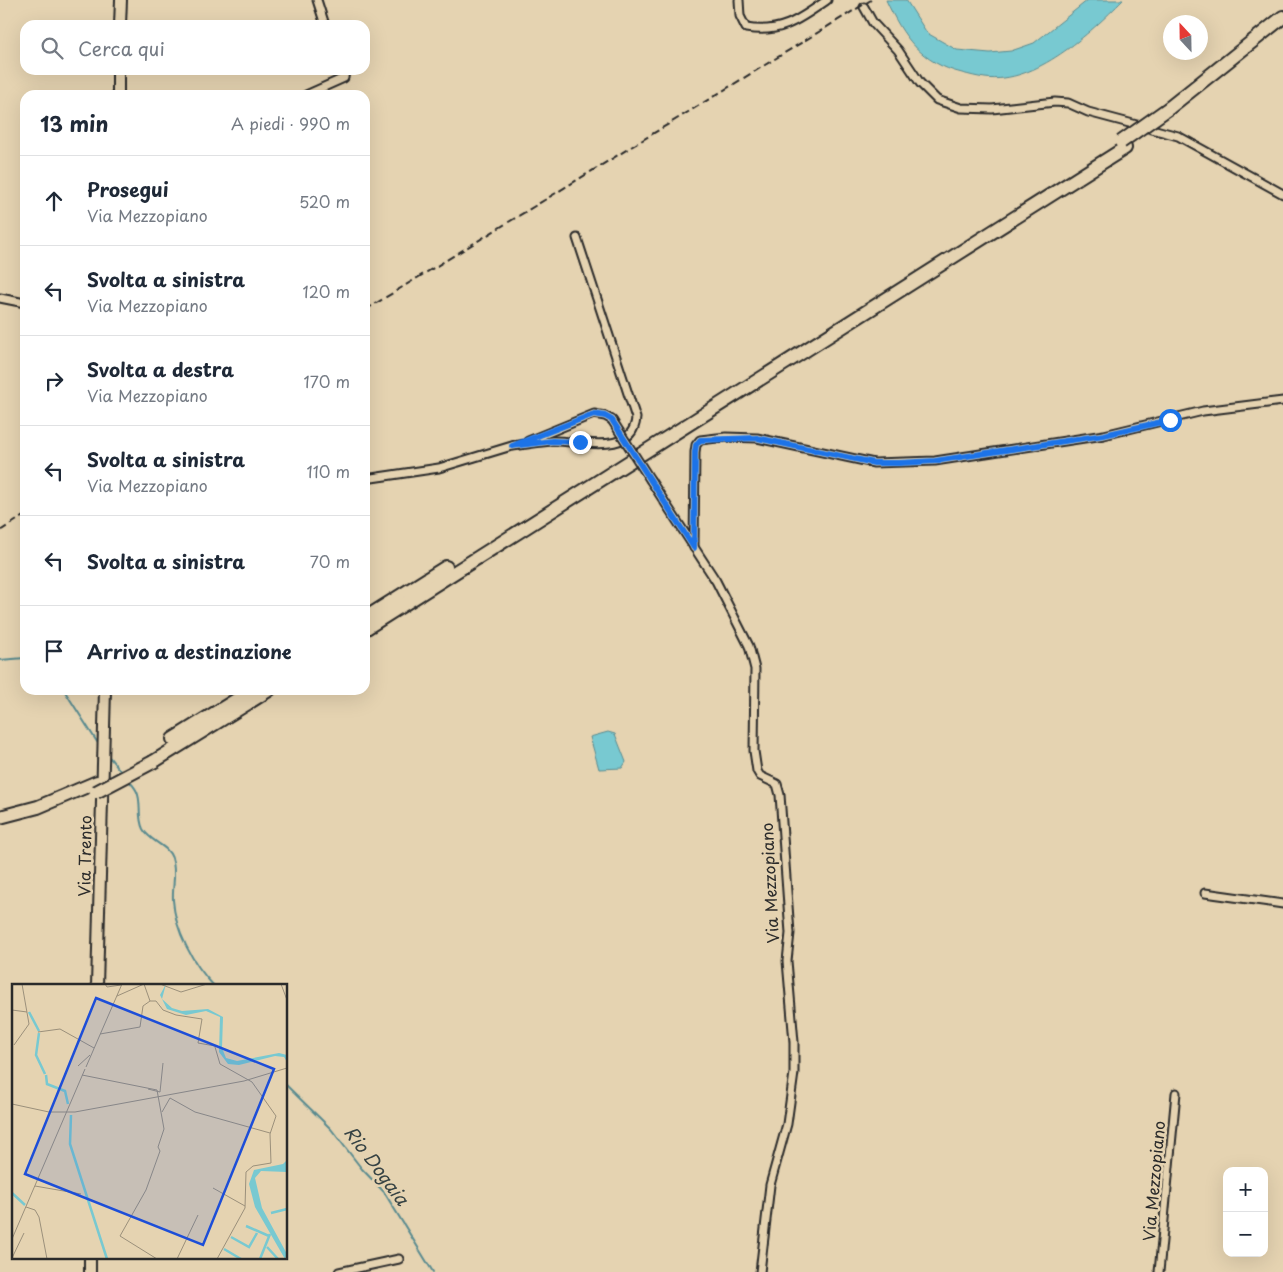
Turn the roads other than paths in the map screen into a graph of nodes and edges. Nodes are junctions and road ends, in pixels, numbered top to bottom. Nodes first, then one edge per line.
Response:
1 (121, 0) edge
2 (317, 0) edge
3 (739, 0) edge
4 (827, 0) edge
5 (864, 7) dead end
6 (1283, 17) edge
7 (120, 20) edge
8 (323, 20) edge
9 (1283, 28) edge
10 (118, 75) edge
11 (345, 75) edge
12 (118, 90) edge
13 (317, 90) edge
14 (1171, 111) junction
15 (1123, 145) junction
16 (1283, 194) edge
17 (577, 238) dead end
18 (0, 298) edge
19 (20, 302) edge
20 (1283, 401) edge
21 (512, 446) junction
22 (370, 478) edge
23 (694, 548) junction
24 (370, 615) edge
25 (370, 626) edge
26 (104, 695) edge
27 (245, 695) edge
28 (260, 695) edge
29 (151, 758) junction
30 (97, 787) junction
31 (0, 817) edge
32 (0, 826) edge
33 (1205, 893) dead end
34 (1283, 904) edge
35 (97, 984) edge
36 (1176, 1093) dead end
37 (399, 1259) dead end
38 (339, 1272) edge
39 (760, 1272) edge
40 (1159, 1272) edge

1 - 7 street
2 - 8 street
3 - 4 street
5 - 16 street
6 - 14 highway
9 - 14 highway
10 - 12 street
11 - 13 street
14 - 15 highway, bridge
15 - 24 highway
15 - 25 highway
17 - 21 street
18 - 19 street
20 - 23 street
21 - 22 street, Via Mezzopiano
21 - 23 street, Via Mezzopiano, bridge
23 - 39 street, Via Mezzopiano
26 - 35 street, Via Trento
27 - 29 highway
28 - 29 highway
29 - 30 highway, bridge
30 - 31 highway
30 - 32 highway
33 - 34 street
36 - 40 street, Via Mezzopiano
37 - 38 street

